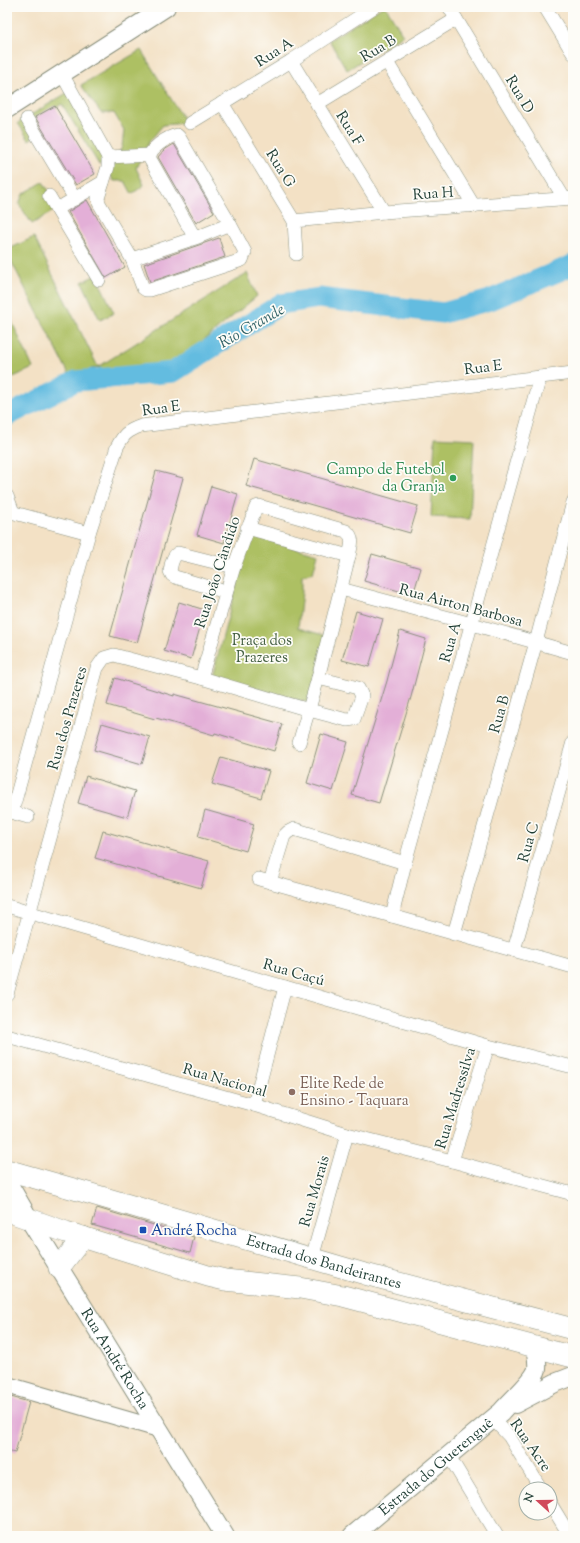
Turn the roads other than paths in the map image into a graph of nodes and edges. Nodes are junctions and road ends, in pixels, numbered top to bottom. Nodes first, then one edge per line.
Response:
1 (449, 7) edge
2 (545, 7) edge
3 (371, 8) edge
4 (157, 9) edge
5 (456, 19) junction
6 (573, 53) edge
7 (291, 61) junction
8 (387, 62) junction
9 (62, 74) junction
10 (222, 103) junction
11 (317, 104) junction
12 (7, 109) edge
13 (27, 120) dead end
14 (190, 123) dead end
15 (150, 155) junction
16 (108, 157) junction
17 (103, 182) junction
18 (50, 196) dead end
19 (75, 198) junction
20 (569, 198) edge
21 (474, 206) junction
22 (57, 209) junction
23 (384, 212) junction
24 (294, 220) junction
25 (230, 224) junction
26 (195, 238) junction
27 (296, 254) dead end
28 (132, 259) junction
29 (99, 280) dead end
30 (573, 373) edge
31 (540, 377) junction
32 (7, 496) edge
33 (573, 502) edge
34 (10, 512) edge
35 (247, 528) junction
36 (89, 533) junction
37 (349, 556) junction
38 (234, 567) junction
39 (341, 589) junction
40 (226, 592) junction
41 (472, 624) junction
42 (536, 642) junction
43 (573, 653) edge
44 (201, 678) junction
45 (318, 678) junction
46 (309, 710) junction
47 (573, 742) edge
48 (299, 743) dead end
49 (9, 812) edge
50 (28, 817) dead end
51 (405, 863) junction
52 (7, 906) edge
53 (30, 913) junction
54 (392, 916) junction
55 (454, 934) junction
56 (514, 950) junction
57 (573, 967) edge
58 (285, 987) junction
59 (7, 994) edge
60 (7, 1036) edge
61 (488, 1046) junction
62 (573, 1067) edge
63 (254, 1105) junction
64 (347, 1134) junction
65 (452, 1160) junction
66 (7, 1170) edge
67 (7, 1181) edge
68 (573, 1194) edge
69 (7, 1211) edge
70 (29, 1219) junction
71 (83, 1237) junction
72 (312, 1258) junction
73 (59, 1268) junction
74 (573, 1329) edge
75 (535, 1347) junction
76 (573, 1357) edge
77 (573, 1376) edge
78 (7, 1385) edge
79 (497, 1415) junction
80 (159, 1429) junction
81 (449, 1456) junction
82 (536, 1481) edge
83 (558, 1516) edge
84 (225, 1536) edge
85 (352, 1536) edge
86 (497, 1536) edge
87 (570, 1536) edge

1 - 5 street, Rua D
2 - 6 street
3 - 7 street, Rua A
4 - 9 main road
5 - 8 street, Rua B
5 - 20 street, Rua D
7 - 10 street, Rua A
7 - 11 street, Rua F
8 - 11 street, Rua B
8 - 21 street
9 - 12 main road
9 - 16 street
10 - 14 street, Rua A
10 - 24 street, Rua G
11 - 23 street, Rua F
13 - 19 street
15 - 16 street
15 - 25 street
15 - 26 street
16 - 17 street
17 - 19 street
17 - 28 street
18 - 22 street
19 - 22 street
20 - 21 street, Rua H
21 - 23 street, Rua H
22 - 29 street
23 - 24 street, Rua H
24 - 27 street, Rua G
25 - 26 street
25 - 28 street
26 - 28 street
30 - 31 street, Rua E
31 - 36 street, Rua E
31 - 41 street, Rua A
32 - 34 street
33 - 42 street, Rua B
34 - 36 street
35 - 37 street
35 - 37 street, Rua João Cândido
35 - 38 street, Rua João Cândido
36 - 49 street, Rua E
37 - 39 street
38 - 40 street, Rua João Cândido
38 - 40 street
39 - 41 street, Rua Airton Barbosa
39 - 45 street
40 - 44 street, Rua João Cândido
41 - 42 street, Rua Airton Barbosa
41 - 51 street, Rua A
42 - 43 street, Rua Airton Barbosa
42 - 55 street, Rua B
44 - 46 street, Rua dos Prazeres
44 - 53 street, Rua dos Prazeres
45 - 46 street
45 - 46 street, Rua dos Prazeres
46 - 48 street
47 - 56 street, Rua C
49 - 50 street
51 - 54 street, Rua A
51 - 54 street
52 - 53 street, Rua Caçú
53 - 58 street, Rua Caçú
53 - 59 street, Rua dos Prazeres
54 - 55 street
55 - 56 street
56 - 57 street
58 - 61 street, Rua Caçú
58 - 63 street
60 - 63 street, Rua Nacional
61 - 62 street, Rua Caçú
61 - 65 street, Rua Madressilva
63 - 64 street, Rua Nacional
64 - 65 street, Rua Nacional
64 - 72 street, Rua Morais
65 - 68 street, Rua Nacional
66 - 72 main road, Estrada dos Bandeirantes
67 - 70 main road, Rua André Rocha
69 - 70 main road, Estrada dos Bandeirantes
70 - 71 main road, Estrada dos Bandeirantes
70 - 73 main road, Rua André Rocha
71 - 73 main road
71 - 75 main road, Estrada dos Bandeirantes
72 - 74 main road, Estrada dos Bandeirantes
73 - 80 main road, Rua André Rocha
75 - 76 main road, Estrada dos Bandeirantes
75 - 79 main road, Estrada do Guerenguê
77 - 79 main road, Estrada do Guerenguê
78 - 80 street
79 - 81 main road, Estrada do Guerenguê
79 - 82 street, Rua Acre
80 - 84 main road, Rua André Rocha
81 - 85 main road, Estrada do Guerenguê
81 - 86 street
83 - 87 street

